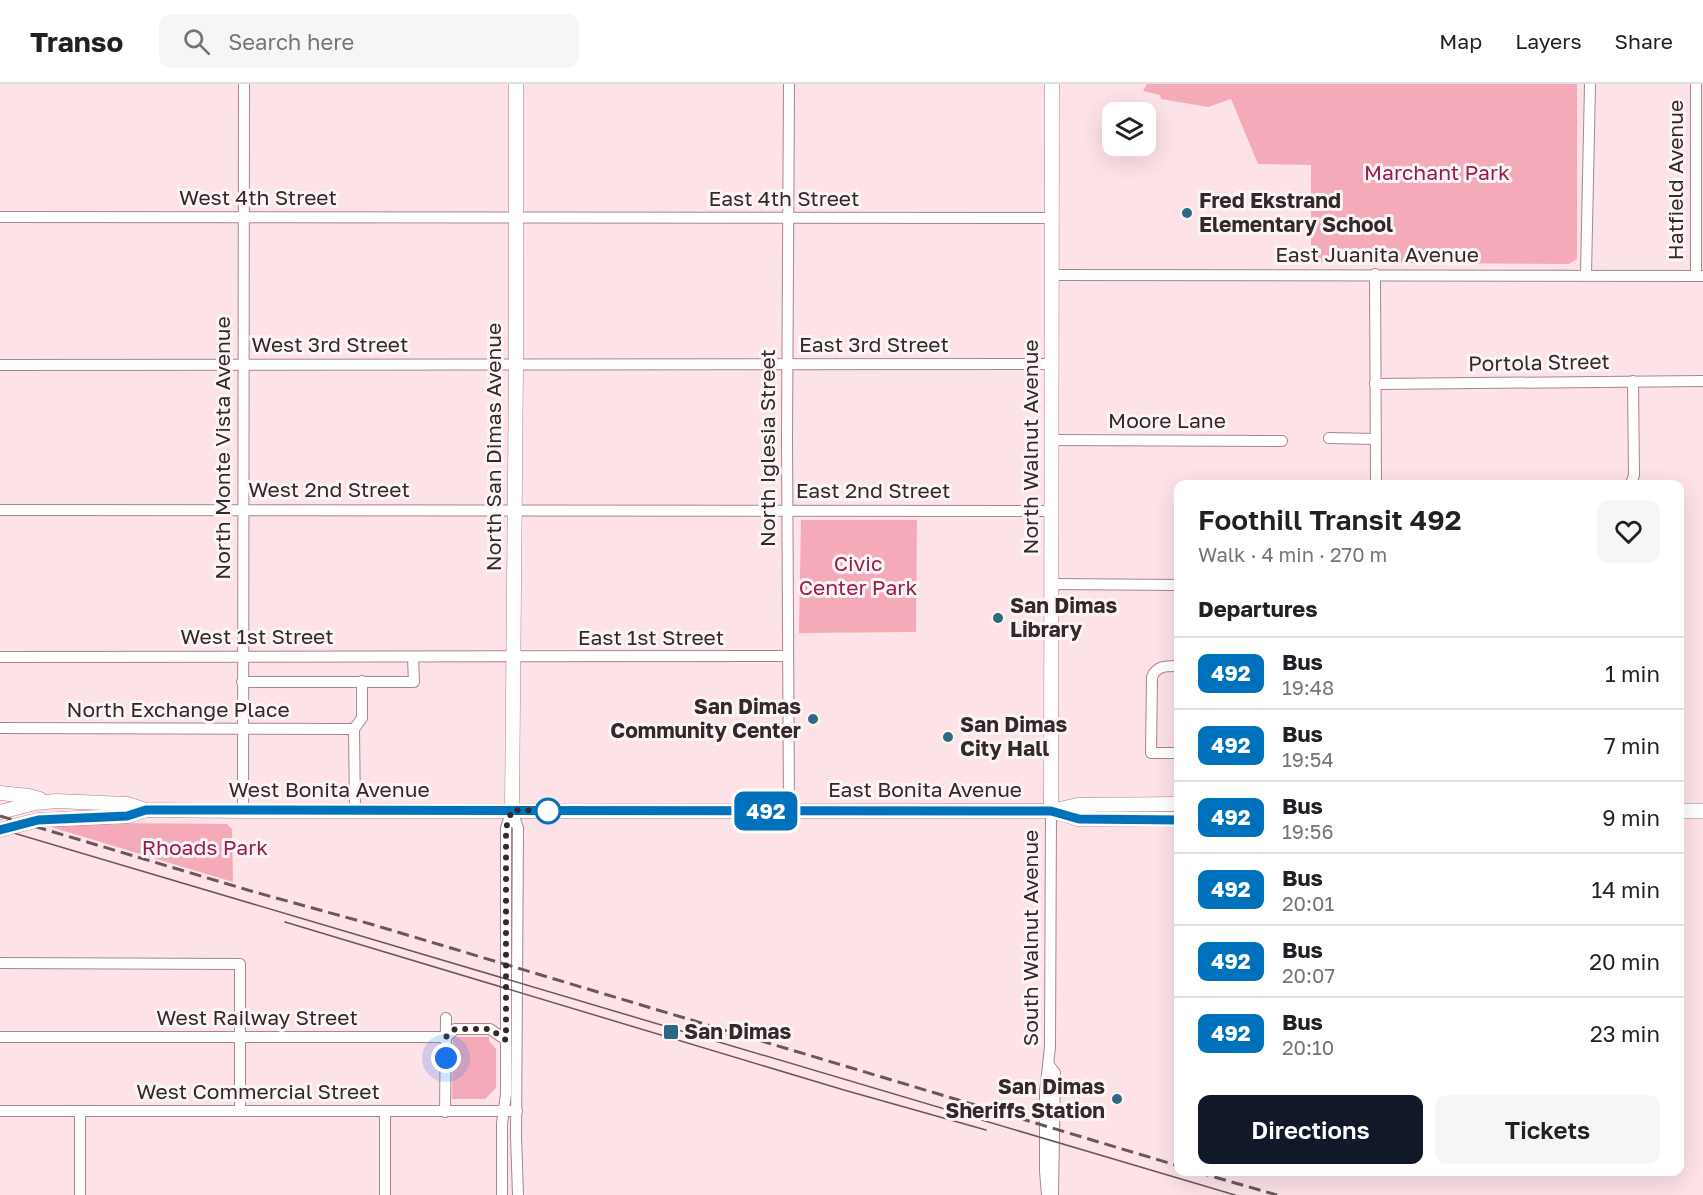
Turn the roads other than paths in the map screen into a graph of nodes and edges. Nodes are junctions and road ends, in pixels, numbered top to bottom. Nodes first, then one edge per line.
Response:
1 (244, 84) edge
2 (516, 84) edge
3 (789, 84) edge
4 (1052, 84) edge
5 (1590, 84) edge
6 (1696, 84) edge
7 (1699, 167) edge
8 (516, 217) junction
9 (0, 218) edge
10 (242, 218) junction
11 (787, 218) junction
12 (1052, 218) junction
13 (1375, 274) junction
14 (1586, 274) junction
15 (1052, 275) junction
16 (1699, 276) edge
17 (1052, 364) junction
18 (0, 365) edge
19 (242, 365) junction
20 (516, 365) junction
21 (788, 365) junction
22 (1633, 381) junction
23 (1703, 381) edge
24 (1376, 384) junction
25 (1329, 438) dead end
26 (1376, 439) junction
27 (1052, 440) junction
28 (1282, 441) dead end
29 (1376, 480) edge
30 (1633, 480) edge
31 (0, 510) edge
32 (243, 510) junction
33 (514, 510) junction
34 (788, 510) junction
35 (1052, 511) junction
36 (1052, 584) junction
37 (1174, 585) edge
38 (788, 656) junction
39 (0, 657) edge
40 (242, 657) junction
41 (414, 657) junction
42 (514, 657) junction
43 (1174, 666) edge
44 (362, 681) junction
45 (242, 682) junction
46 (0, 728) edge
47 (354, 729) junction
48 (242, 730) junction
49 (1174, 753) edge
50 (0, 793) edge
51 (47, 801) junction
52 (1174, 804) edge
53 (146, 810) junction
54 (512, 810) junction
55 (243, 811) junction
56 (355, 811) junction
57 (789, 811) junction
58 (1051, 811) junction
59 (1684, 811) edge
60 (1703, 811) edge
61 (0, 812) edge
62 (1174, 819) edge
63 (0, 830) edge
64 (0, 963) edge
65 (446, 1018) dead end
66 (0, 1037) edge
67 (240, 1037) junction
68 (446, 1037) junction
69 (506, 1040) junction
70 (1049, 1065) junction
71 (0, 1111) edge
72 (80, 1111) junction
73 (240, 1111) junction
74 (517, 1111) junction
75 (385, 1112) junction
76 (446, 1112) junction
77 (504, 1112) junction
78 (80, 1195) edge
79 (385, 1195) edge
80 (502, 1195) edge
81 (518, 1195) edge
82 (1047, 1195) edge
83 (1053, 1195) edge

1 - 10 street, North Monte Vista Avenue
2 - 8 main road, North San Dimas Avenue
3 - 11 street, North Iglesia Street
4 - 12 main road, North Walnut Avenue
5 - 14 street
6 - 7 street, Hatfield Avenue
7 - 16 street, Hatfield Avenue
8 - 10 street, West 4th Street
8 - 11 street, East 4th Street
8 - 20 main road, North San Dimas Avenue
9 - 10 street, West 4th Street
10 - 19 street, North Monte Vista Avenue
11 - 12 street, East 4th Street
11 - 21 street, North Iglesia Street
12 - 15 main road, North Walnut Avenue
13 - 14 street, East Juanita Avenue
13 - 15 street, East Juanita Avenue
13 - 24 street
14 - 16 street, East Juanita Avenue
15 - 17 main road, North Walnut Avenue
17 - 21 street, East 3rd Street
17 - 27 main road, North Walnut Avenue
18 - 19 street, West 3rd Street
19 - 20 street, West 3rd Street
19 - 32 street, North Monte Vista Avenue
20 - 21 street, East 3rd Street
20 - 33 main road, North San Dimas Avenue
21 - 34 street, North Iglesia Street
22 - 23 street, Portola Street
22 - 24 street, Portola Street
22 - 30 street
24 - 26 street
25 - 26 street
26 - 29 street
27 - 28 street, Moore Lane
27 - 35 main road, North Walnut Avenue
31 - 32 street, West 2nd Street
32 - 33 street, West 2nd Street
32 - 40 street, North Monte Vista Avenue
33 - 34 street, East 2nd Street
33 - 42 main road, North San Dimas Avenue
34 - 35 street, East 2nd Street
34 - 38 street, North Iglesia Street
35 - 36 main road, North Walnut Avenue
36 - 37 street
36 - 58 main road, North Walnut Avenue
38 - 42 street, East 1st Street
38 - 57 street, North Iglesia Street
39 - 40 street, West 1st Street
40 - 41 street, West 1st Street
40 - 45 street, North Monte Vista Avenue
41 - 42 street, West 1st Street
41 - 44 street, North Exchange Place
42 - 54 main road, North San Dimas Avenue
43 - 49 street
44 - 45 street, North Exchange Place
44 - 47 street
45 - 48 street, North Monte Vista Avenue
46 - 48 street, North Exchange Place
47 - 48 street, North Exchange Place
47 - 56 street
48 - 55 street, North Monte Vista Avenue
50 - 51 main road
51 - 53 main road, West Bonita Avenue
51 - 61 main road, West Bonita Avenue
52 - 58 main road, East Bonita Avenue
53 - 55 main road, West Bonita Avenue
53 - 63 main road, West Bonita Avenue
54 - 56 main road, West Bonita Avenue
54 - 57 main road, East Bonita Avenue
54 - 69 street
54 - 74 street
55 - 56 main road, West Bonita Avenue
57 - 58 main road, East Bonita Avenue
58 - 62 main road, East Bonita Avenue
58 - 70 street, South Walnut Avenue
59 - 60 main road
64 - 67 street
65 - 68 street
66 - 67 street, West Railway Street
67 - 68 street, West Railway Street
67 - 73 street
68 - 69 street, West Railway Street
68 - 76 street
69 - 77 street
70 - 82 street, South Walnut Avenue
70 - 83 street, South Walnut Avenue
71 - 72 street, West Commercial Street
72 - 73 street, West Commercial Street
72 - 78 street
73 - 75 street, West Commercial Street
74 - 77 street, West Commercial Street
74 - 81 street
75 - 76 street, West Commercial Street
75 - 79 street
76 - 77 street, West Commercial Street
77 - 80 street

